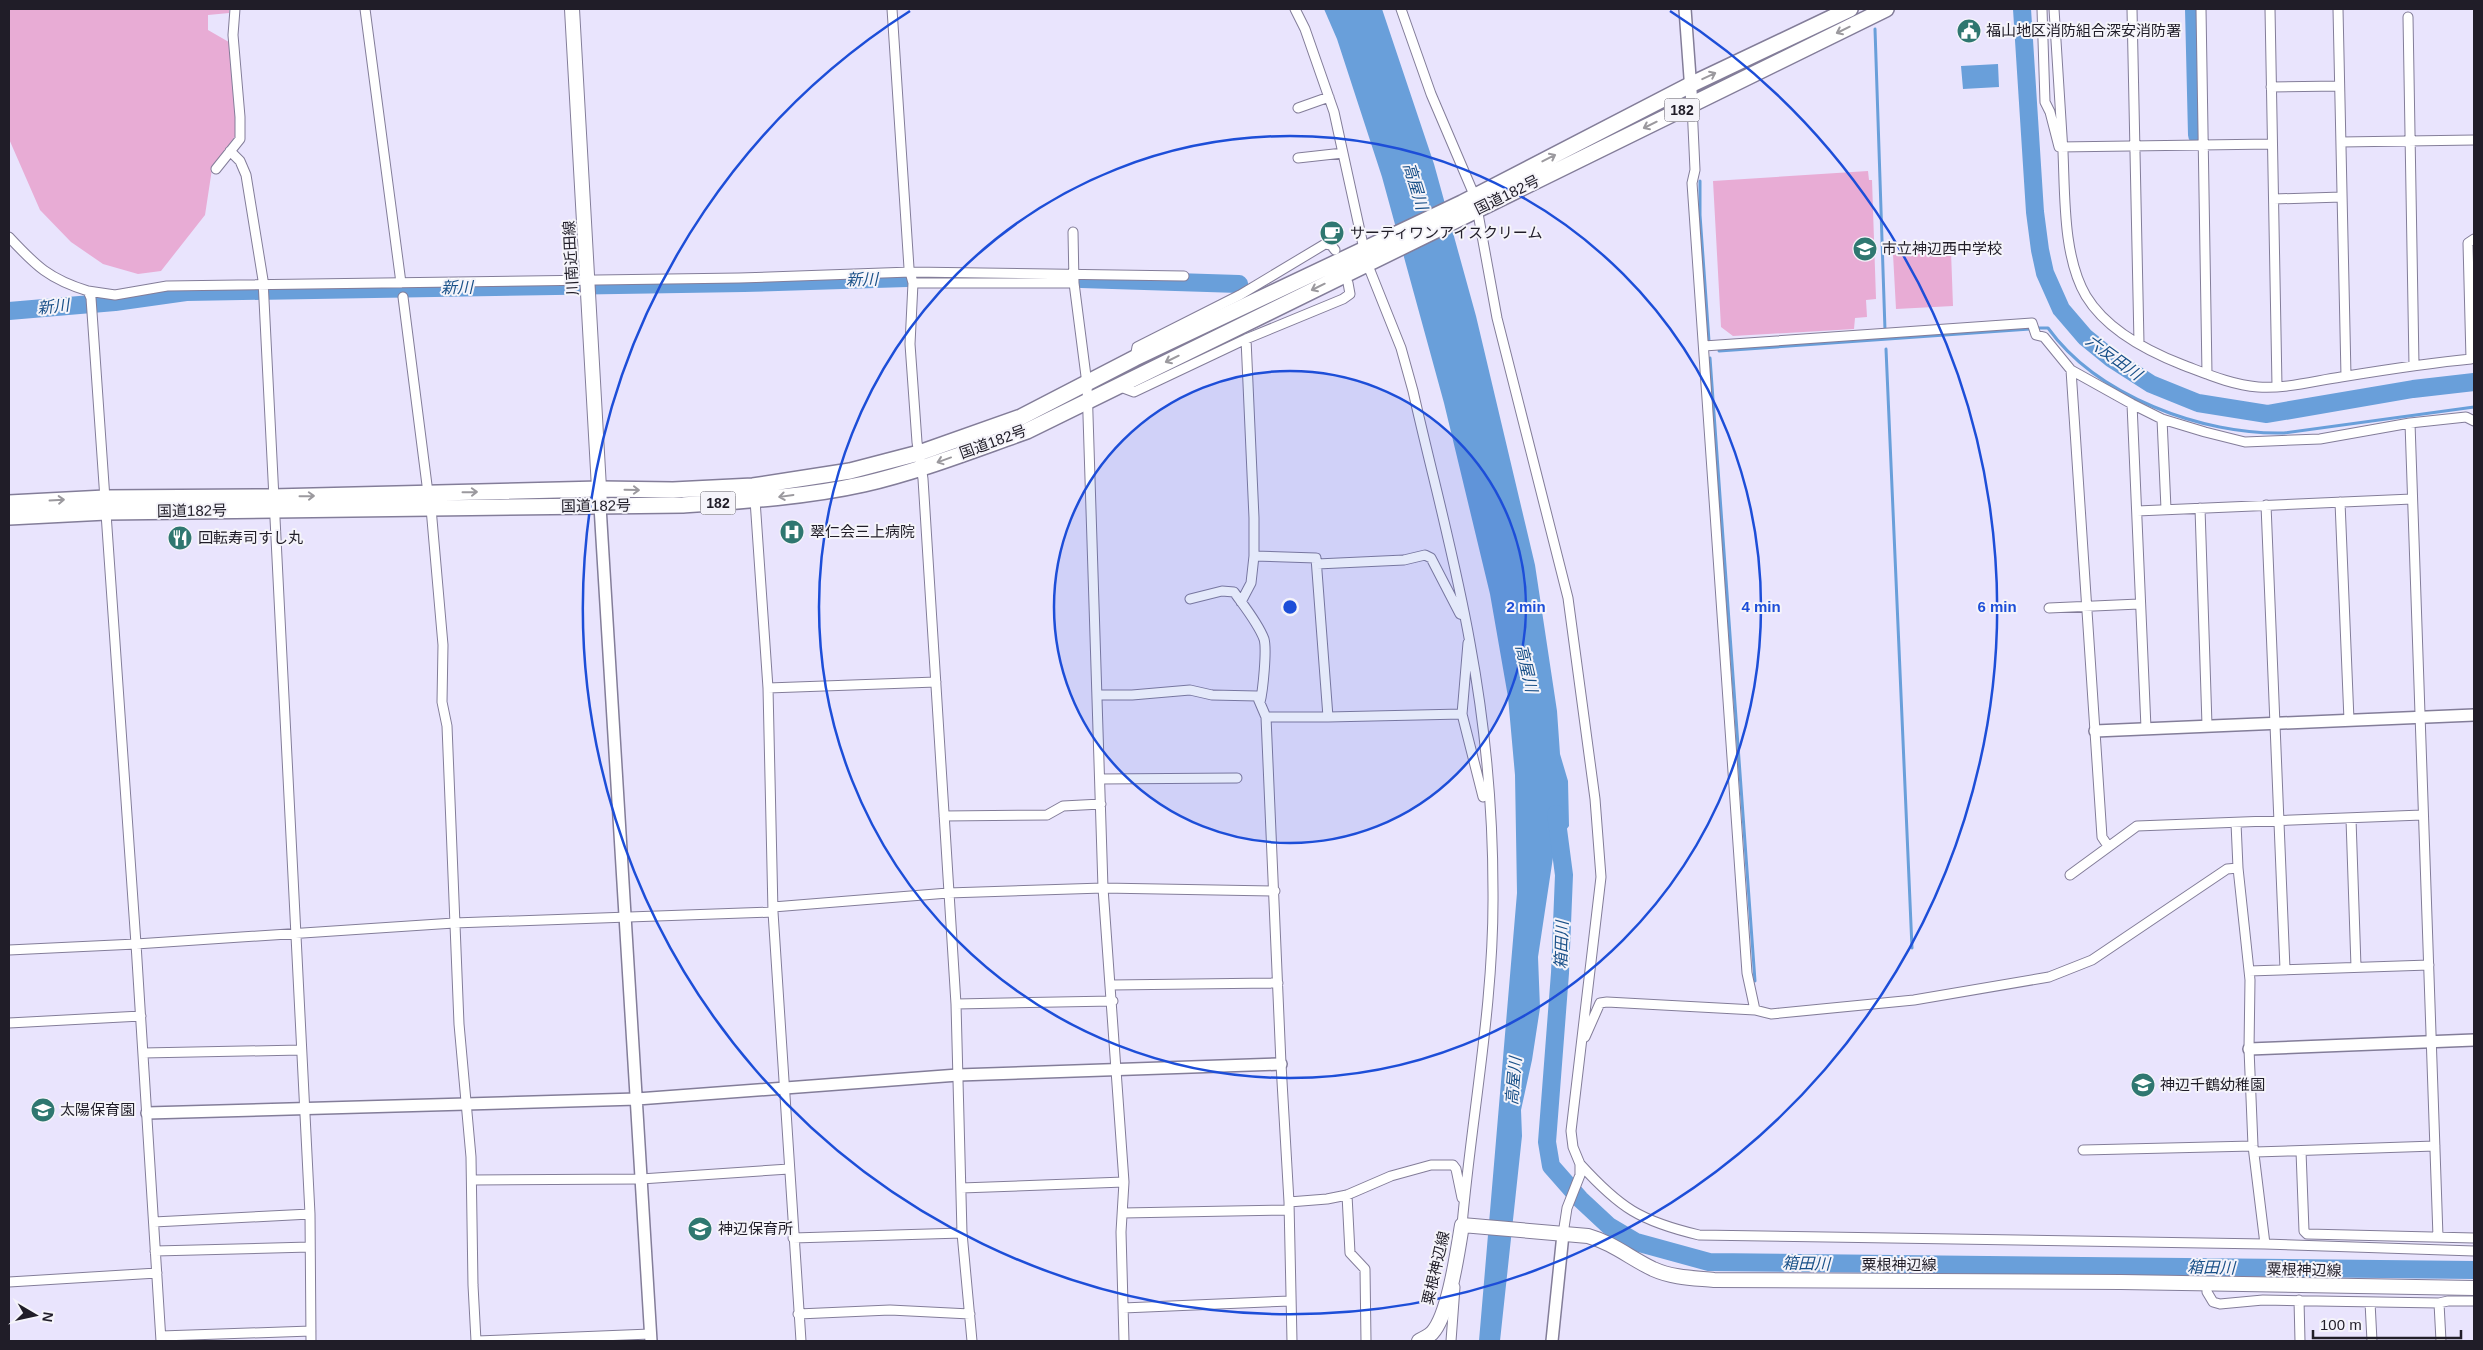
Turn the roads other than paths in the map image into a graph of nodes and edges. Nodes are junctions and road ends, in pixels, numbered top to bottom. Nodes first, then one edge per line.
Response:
1 (235, 9) edge
2 (365, 9) edge
3 (572, 9) edge
4 (892, 9) edge
5 (1295, 9) edge
6 (1402, 9) edge
7 (1685, 9) edge
8 (1850, 9) edge
9 (1886, 9) edge
10 (2042, 9) edge
11 (2054, 9) edge
12 (2132, 9) edge
13 (2201, 9) edge
14 (2270, 9) edge
15 (2338, 9) edge
16 (2408, 17) dead end
17 (1690, 84) junction
18 (2339, 86) junction
19 (2272, 87) junction
20 (1329, 97) junction
21 (1692, 105) junction
22 (1298, 108) dead end
23 (2474, 140) edge
24 (2410, 141) junction
25 (2340, 142) junction
26 (2272, 144) junction
27 (2203, 145) junction
28 (2135, 146) junction
29 (2062, 147) junction
30 (230, 151) junction
31 (1343, 152) junction
32 (1298, 158) dead end
33 (216, 169) dead end
34 (2342, 197) junction
35 (2274, 199) junction
36 (1470, 206) junction
37 (1073, 232) dead end
38 (9, 237) edge
39 (2474, 239) edge
40 (1335, 250) dead end
41 (1370, 254) junction
42 (911, 272) junction
43 (1075, 273) junction
44 (1184, 276) dead end
45 (401, 282) junction
46 (913, 283) junction
47 (1074, 283) junction
48 (1348, 284) dead end
49 (263, 285) junction
50 (589, 286) junction
51 (89, 294) junction
52 (403, 297) dead end
53 (1246, 339) junction
54 (2139, 343) junction
55 (1704, 346) junction
56 (1135, 358) junction
57 (2414, 365) junction
58 (2071, 370) junction
59 (2207, 374) junction
60 (2346, 376) junction
61 (1086, 384) junction
62 (1117, 386) junction
63 (2277, 386) junction
64 (1087, 401) junction
65 (2132, 404) junction
66 (2162, 419) junction
67 (2474, 422) edge
68 (2410, 423) junction
69 (919, 453) junction
70 (921, 468) junction
71 (600, 489) junction
72 (428, 493) junction
73 (2412, 499) junction
74 (755, 500) junction
75 (2340, 502) junction
76 (9, 503) edge
77 (273, 503) junction
78 (105, 505) junction
79 (2266, 505) junction
80 (600, 506) junction
81 (431, 508) junction
82 (2200, 508) junction
83 (2166, 509) junction
84 (2137, 510) junction
85 (9, 517) edge
86 (1254, 556) junction
87 (1316, 564) junction
88 (1190, 599) dead end
89 (1241, 602) junction
90 (2139, 604) junction
91 (2086, 606) junction
92 (2049, 608) dead end
93 (1464, 615) junction
94 (1470, 641) junction
95 (936, 682) junction
96 (768, 688) junction
97 (1097, 695) junction
98 (1260, 702) junction
99 (1462, 714) junction
100 (2474, 715) edge
101 (1266, 717) junction
102 (1328, 717) junction
103 (2419, 717) junction
104 (2349, 720) junction
105 (2275, 723) junction
106 (2207, 726) junction
107 (2146, 728) junction
108 (2095, 731) junction
109 (1237, 778) dead end
110 (1100, 779) junction
111 (1101, 804) junction
112 (1489, 806) junction
113 (2422, 815) junction
114 (944, 816) junction
115 (2351, 819) junction
116 (2279, 821) junction
117 (2236, 823) junction
118 (2108, 846) junction
119 (2238, 868) junction
120 (2070, 875) dead end
121 (1104, 888) junction
122 (1275, 891) junction
123 (948, 893) junction
124 (773, 909) junction
125 (626, 917) junction
126 (454, 923) junction
127 (295, 934) junction
128 (136, 944) junction
129 (9, 950) edge
130 (2429, 965) junction
131 (2356, 967) junction
132 (2285, 969) junction
133 (2249, 971) junction
134 (1278, 983) junction
135 (1112, 985) junction
136 (1113, 1002) junction
137 (956, 1004) junction
138 (1755, 1010) junction
139 (141, 1016) junction
140 (9, 1023) edge
141 (1584, 1040) junction
142 (2474, 1040) edge
143 (2432, 1042) junction
144 (2249, 1049) junction
145 (301, 1050) junction
146 (143, 1053) junction
147 (1281, 1064) junction
148 (1116, 1068) junction
149 (958, 1075) junction
150 (784, 1088) junction
151 (637, 1099) junction
152 (467, 1104) junction
153 (304, 1110) junction
154 (147, 1114) junction
155 (2435, 1146) junction
156 (2254, 1149) junction
157 (2083, 1150) dead end
158 (2301, 1151) junction
159 (1580, 1164) junction
160 (789, 1169) junction
161 (641, 1179) junction
162 (472, 1180) junction
163 (1124, 1182) junction
164 (961, 1188) junction
165 (1347, 1195) junction
166 (1289, 1206) junction
167 (1464, 1208) junction
168 (1122, 1213) junction
169 (310, 1214) junction
170 (154, 1222) junction
171 (1464, 1225) junction
172 (962, 1233) junction
173 (1559, 1234) junction
174 (2438, 1237) junction
175 (793, 1238) junction
176 (2474, 1238) edge
177 (2265, 1244) junction
178 (310, 1247) junction
179 (155, 1251) junction
180 (2474, 1251) edge
181 (157, 1273) junction
182 (1454, 1274) junction
183 (9, 1282) edge
184 (2207, 1285) junction
185 (2474, 1288) edge
186 (2299, 1300) junction
187 (1290, 1301) junction
188 (2474, 1301) edge
189 (2370, 1302) junction
190 (2439, 1303) junction
191 (1123, 1308) junction
192 (798, 1314) junction
193 (970, 1314) junction
194 (311, 1331) junction
195 (650, 1338) edge
196 (161, 1339) edge
197 (311, 1341) edge
198 (476, 1341) edge
199 (801, 1341) edge
200 (972, 1341) edge
201 (1124, 1341) edge
202 (1292, 1341) edge
203 (1366, 1341) edge
204 (1419, 1341) edge
205 (1451, 1341) edge
206 (1552, 1341) edge
207 (2300, 1341) edge
208 (2372, 1341) edge
209 (2441, 1341) edge

1 - 30 street
2 - 45 street
3 - 50 main road, 川南近田線
4 - 42 street
5 - 20 street
6 - 36 street
7 - 17 street
17 -> 8 highway, 国道182号 / 182
9 -> 21 highway, 国道182号 / 182
10 - 29 street
11 - 29 street
12 - 28 street
13 - 27 street
14 - 19 street
15 - 18 street
16 - 24 street
17 - 21 street
36 -> 17 highway, 国道182号 / 182
18 - 19 street
18 - 25 street
19 - 26 street
20 - 22 street
20 - 31 street
21 -> 36 highway, 国道182号 / 182
21 - 55 street
23 - 24 street
24 - 25 street
24 - 57 street
25 - 34 street
26 - 27 street
26 - 35 street
27 - 28 street
27 - 59 street
28 - 29 street
28 - 54 street
29 - 54 street
30 - 33 street
30 - 49 street
31 - 32 street
31 - 41 street
34 - 35 street
34 - 60 street
35 - 63 street
36 - 41 highway, 国道182号 / 182
36 - 141 street
37 - 43 street
38 - 51 street
39 - 57 street
40 - 56 street
41 - 56 highway, 国道182号 / 182
41 -> 62 highway, 国道182号 / 182
41 - 93 street
42 - 43 street
42 - 46 street
42 - 50 street
43 - 44 street
43 - 47 street
45 - 49 street
45 - 50 street
46 - 47 street
46 - 69 street
47 - 61 street
48 - 53 street
49 - 51 street
49 - 77 street
50 - 71 main road, 川南近田線
51 - 78 street
52 - 72 street
53 - 62 street
53 - 86 street
54 - 59 street
55 - 58 street
55 - 138 street
56 - 61 highway, 国道182号 / 182
57 - 60 street
58 - 65 street
58 - 91 street
59 - 63 street
60 - 63 street
61 - 64 street
61 - 69 highway, 国道182号 / 182
62 - 64 highway, 国道182号 / 182
64 -> 70 highway, 国道182号 / 182
64 - 97 street
65 - 66 street
65 - 84 street
66 - 68 street
66 - 83 street
67 - 68 street
68 - 73 street
69 - 70 street
71 -> 69 highway, 国道182号 / 182
70 -> 74 highway, 国道182号 / 182
70 - 95 street
72 -> 71 highway, 国道182号 / 182
71 - 80 main road, 川南近田線
77 -> 72 highway, 国道182号 / 182
73 - 75 street
73 - 103 street
74 - 80 highway, 国道182号 / 182
74 - 96 street
75 - 79 street
75 - 104 street
76 -> 78 highway, 国道182号 / 182
77 - 78 highway, 国道182号 / 182
77 - 81 highway, 国道182号 / 182
77 - 127 street
78 - 85 highway, 国道182号 / 182
78 - 128 street
79 - 82 street
79 - 105 street
80 - 81 highway, 国道182号 / 182
80 - 125 street
81 - 126 street
82 - 83 street
82 - 106 street
83 - 84 street
84 - 90 street
86 - 87 street
86 - 89 street
87 - 93 street
87 - 102 street
88 - 89 street
89 - 98 street
90 - 91 street
90 - 107 street
91 - 92 street
91 - 108 street
93 - 94 street
94 - 99 street
94 - 112 street
95 - 96 street
95 - 114 street
96 - 124 street
97 - 98 street
97 - 110 street
98 - 101 street
99 - 102 street
99 - 112 street
100 - 103 street
101 - 102 street
101 - 122 street
103 - 104 street
103 - 113 street
104 - 105 street
105 - 106 street
105 - 116 street
106 - 107 street
107 - 108 street
108 - 118 street
109 - 110 street
110 - 111 street
111 - 114 street
111 - 121 street
112 - 167 street
113 - 115 street
113 - 130 street
114 - 123 street
115 - 116 street
115 - 131 street
116 - 117 street
116 - 132 street
117 - 118 street
117 - 119 street
118 - 120 street
119 - 133 street
119 - 138 street
121 - 122 street
121 - 123 street
121 - 135 street
122 - 134 street
123 - 124 street
123 - 137 street
124 - 125 street
124 - 150 street
125 - 126 street
125 - 151 street
126 - 127 street
126 - 152 street
127 - 128 street
127 - 145 street
128 - 129 street
128 - 139 street
130 - 131 street
130 - 143 street
131 - 132 street
132 - 133 street
133 - 144 street
134 - 135 street
134 - 147 street
135 - 136 street
136 - 137 street
136 - 148 street
137 - 149 street
138 - 141 street
139 - 140 street
139 - 146 street
141 - 159 street
142 - 143 street
143 - 144 street
143 - 155 street
144 - 156 street
145 - 146 street
145 - 153 street
146 - 154 street
147 - 148 street
147 - 166 street
148 - 149 street
148 - 163 street
149 - 150 street
149 - 164 street
150 - 151 street
150 - 160 street
151 - 152 street
151 - 161 street
152 - 153 street
152 - 162 street
153 - 154 street
153 - 169 street
154 - 170 street
155 - 158 street
155 - 174 street
156 - 157 street
156 - 158 street
156 - 177 street
158 - 174 street
159 - 173 street
159 - 177 street
160 - 161 street
160 - 175 street
161 - 162 street
161 - 195 street
162 - 198 street
163 - 164 street
163 - 168 street
164 - 172 street
165 - 166 street
165 - 167 street
165 - 203 street
166 - 168 street
166 - 187 street
167 - 171 street
168 - 191 street
169 - 170 street
169 - 178 street
170 - 179 street
171 - 173 main road, 粟根神辺線
171 - 182 main road, 粟根神辺線
172 - 175 street
172 - 193 street
173 - 184 main road, 粟根神辺線
173 - 206 street
174 - 176 street
175 - 192 street
177 - 180 street
178 - 179 street
178 - 194 street
179 - 181 street
181 - 183 street
181 - 196 street
182 - 204 main road, 粟根神辺線
182 - 205 street
184 - 185 main road, 粟根神辺線
184 - 186 street
186 - 189 street
186 - 207 street
187 - 191 street
187 - 202 street
188 - 190 street
189 - 190 street
189 - 208 street
190 - 209 street
191 - 201 street
192 - 193 street
192 - 199 street
193 - 200 street
194 - 196 street
194 - 197 street
195 - 198 street

